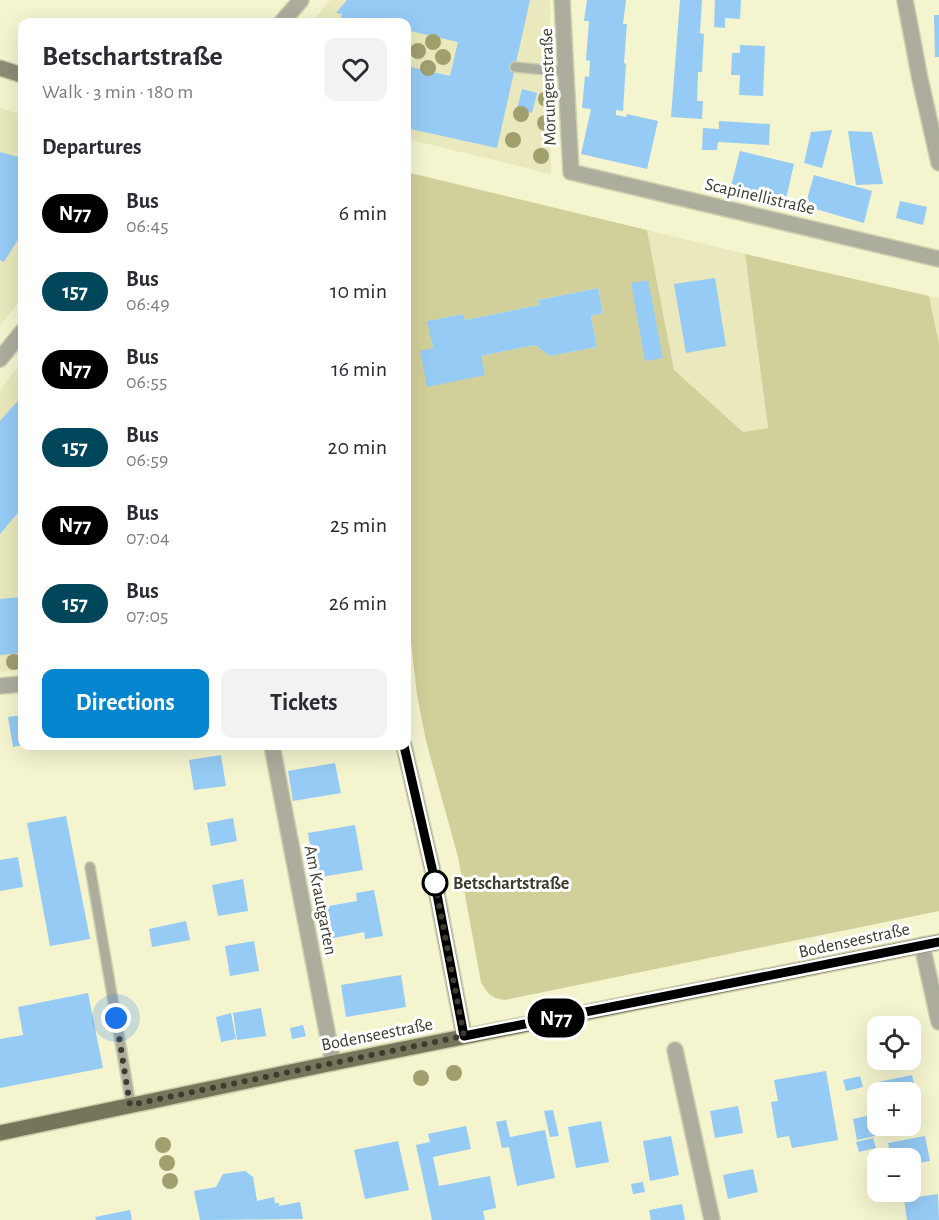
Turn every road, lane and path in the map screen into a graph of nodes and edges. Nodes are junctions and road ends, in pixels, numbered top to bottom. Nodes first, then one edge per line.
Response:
1 (301, 0) edge
2 (562, 0) edge
3 (905, 0) edge
4 (285, 18) edge
5 (515, 67) dead end
6 (0, 68) edge
7 (567, 72) junction
8 (18, 74) edge
9 (939, 163) edge
10 (571, 172) joint
11 (939, 259) edge
12 (18, 337) edge
13 (0, 359) edge
14 (18, 684) edge
15 (0, 686) edge
16 (273, 750) edge
17 (405, 750) edge
18 (90, 867) dead end
19 (939, 942) edge
20 (922, 945) junction
21 (939, 1022) edge
22 (464, 1036) junction
23 (675, 1050) dead end
24 (333, 1063) junction
25 (130, 1105) junction
26 (0, 1133) edge
27 (712, 1220) edge

1 - 4 street
2 - 7 street, Morungenstraße
3 - 9 street
5 - 7 lane
6 - 8 main road
7 - 10 street, Morungenstraße
10 - 11 street, Scapinellistraße
12 - 13 street
14 - 15 street
16 - 24 street, Am Krautgarten
17 - 22 main road
18 - 25 lane
19 - 20 main road, Bodenseestraße
20 - 21 street
20 - 22 main road, Bodenseestraße
22 - 24 main road, Bodenseestraße
23 - 27 street
24 - 25 main road, Bodenseestraße
25 - 26 main road, Bodenseestraße

